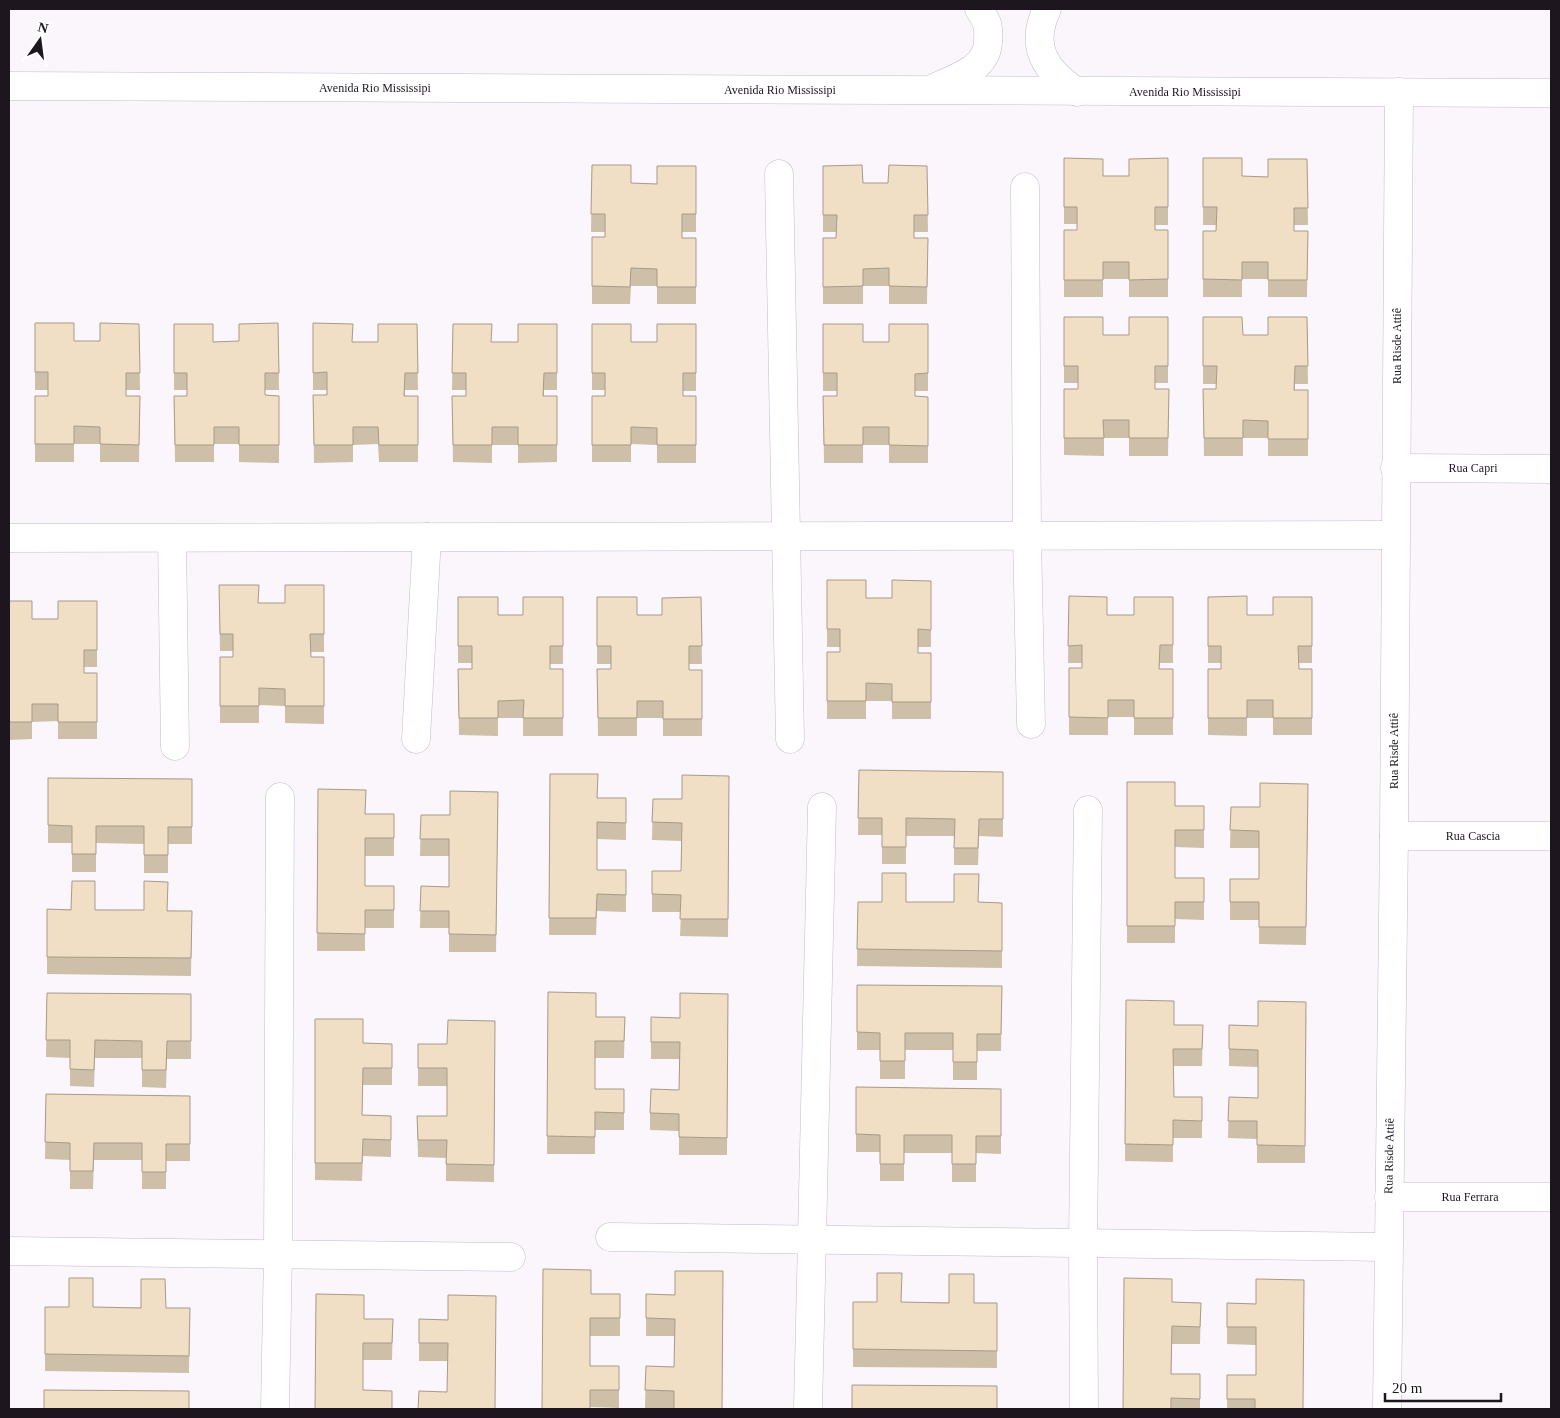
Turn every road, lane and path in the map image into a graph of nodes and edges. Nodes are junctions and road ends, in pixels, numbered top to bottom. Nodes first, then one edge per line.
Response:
1 (979, 9) edge
2 (1047, 9) edge
3 (9, 86) edge
4 (928, 91) junction
5 (1077, 92) junction
6 (1399, 92) junction
7 (1551, 93) edge
8 (779, 174) dead end
9 (1025, 187) dead end
10 (1396, 468) junction
11 (1551, 469) edge
12 (1395, 535) junction
13 (1027, 536) junction
14 (427, 537) junction
15 (786, 537) junction
16 (9, 538) edge
17 (172, 538) junction
18 (1031, 724) dead end
19 (416, 739) dead end
20 (790, 739) dead end
21 (176, 746) dead end
22 (280, 797) dead end
23 (822, 807) dead end
24 (1088, 810) dead end
25 (1394, 836) junction
26 (1551, 836) edge
27 (1389, 1197) junction
28 (1551, 1197) edge
29 (610, 1238) dead end
30 (811, 1240) junction
31 (1084, 1243) junction
32 (1388, 1247) junction
33 (9, 1251) edge
34 (278, 1254) junction
35 (511, 1257) dead end
36 (275, 1409) edge
37 (808, 1409) edge
38 (1084, 1409) edge
39 (1387, 1409) edge

1 - 4 street
2 - 5 street
3 - 4 street, Avenida Rio Mississipi
4 - 5 street, Avenida Rio Mississipi
5 - 6 street, Avenida Rio Mississipi
6 - 7 street, Avenida Rio Mississipi
6 - 10 street, Rua Risde Attiê
8 - 15 street
9 - 13 street
10 - 11 street, Rua Capri
10 - 12 street, Rua Risde Attiê
12 - 13 street
12 - 25 street, Rua Risde Attiê
13 - 15 street
13 - 18 street
14 - 15 street
14 - 17 street
14 - 19 street
15 - 20 street
16 - 17 street
17 - 21 street
22 - 34 street
23 - 30 street
24 - 31 street
25 - 26 street, Rua Cascia
25 - 27 street, Rua Risde Attiê
27 - 28 street, Rua Ferrara
27 - 32 street, Rua Risde Attiê
29 - 30 street
30 - 31 street
30 - 37 street
31 - 32 street
31 - 38 street
32 - 39 street, Rua Risde Attiê
33 - 34 street
34 - 35 street
34 - 36 street

